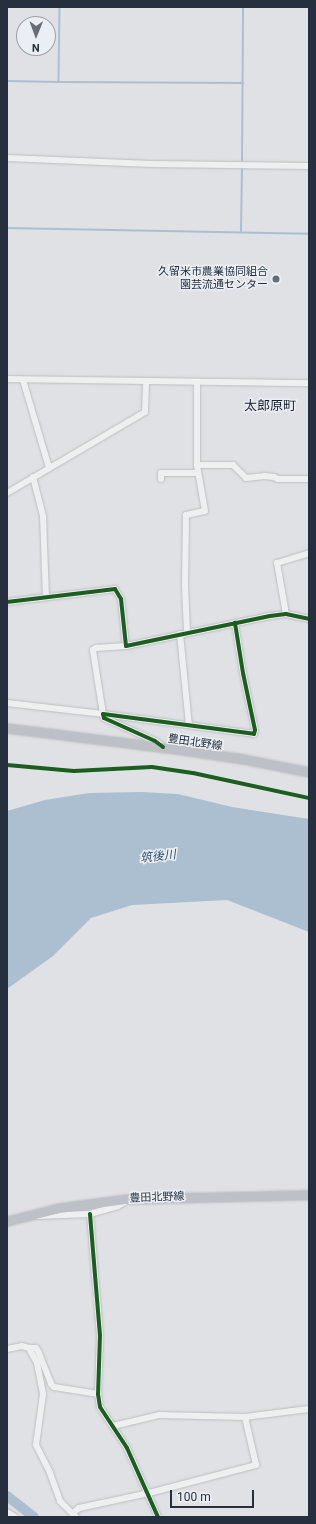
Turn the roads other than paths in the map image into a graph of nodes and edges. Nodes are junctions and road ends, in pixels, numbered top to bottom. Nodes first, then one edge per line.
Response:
1 (7, 158) edge
2 (309, 166) edge
3 (7, 379) edge
4 (23, 380) junction
5 (146, 382) junction
6 (197, 382) junction
7 (309, 383) edge
8 (197, 465) junction
9 (49, 468) junction
10 (198, 473) junction
11 (33, 477) junction
12 (309, 479) edge
13 (161, 480) dead end
14 (7, 493) edge
15 (309, 553) edge
16 (46, 597) junction
17 (7, 602) edge
18 (286, 614) junction
19 (309, 619) edge
20 (235, 622) junction
21 (187, 632) junction
22 (180, 634) junction
23 (126, 646) junction
24 (7, 703) edge
25 (103, 714) junction
26 (189, 725) junction
27 (7, 728) edge
28 (163, 747) junction
29 (309, 772) edge
30 (309, 1195) edge
31 (133, 1198) junction
32 (90, 1214) junction
33 (26, 1215) junction
34 (7, 1221) edge
35 (29, 1348) junction
36 (7, 1349) edge
37 (98, 1394) junction
38 (309, 1409) edge
39 (245, 1417) junction
40 (113, 1426) junction
41 (148, 1493) junction
42 (7, 1512) edge
43 (75, 1516) edge
44 (14, 1517) edge
45 (158, 1517) edge

1 - 2 street
3 - 4 street
4 - 5 street
4 - 9 street
5 - 6 street
5 - 9 street
6 - 7 street
6 - 8 street
8 - 10 street
8 - 12 street
9 - 11 street
10 - 13 street
10 - 21 street
11 - 14 street
11 - 16 street
15 - 18 street
16 - 17 street
16 - 23 street
18 - 19 street
18 - 20 street
20 - 21 street
20 - 26 street
21 - 22 street
22 - 23 street
22 - 26 street
23 - 25 street
24 - 25 street
25 - 26 street
25 - 28 street
27 - 28 main road, 豊田北野線
28 - 29 main road, 豊田北野線
30 - 31 main road, 豊田北野線
31 - 32 street
31 - 33 main road, 豊田北野線
32 - 33 street
32 - 37 street
33 - 34 main road, 豊田北野線
35 - 36 street
35 - 37 street
35 - 43 street
37 - 40 street
38 - 39 street
39 - 40 street
39 - 41 street
40 - 41 street
41 - 43 street
41 - 45 street
42 - 44 street

